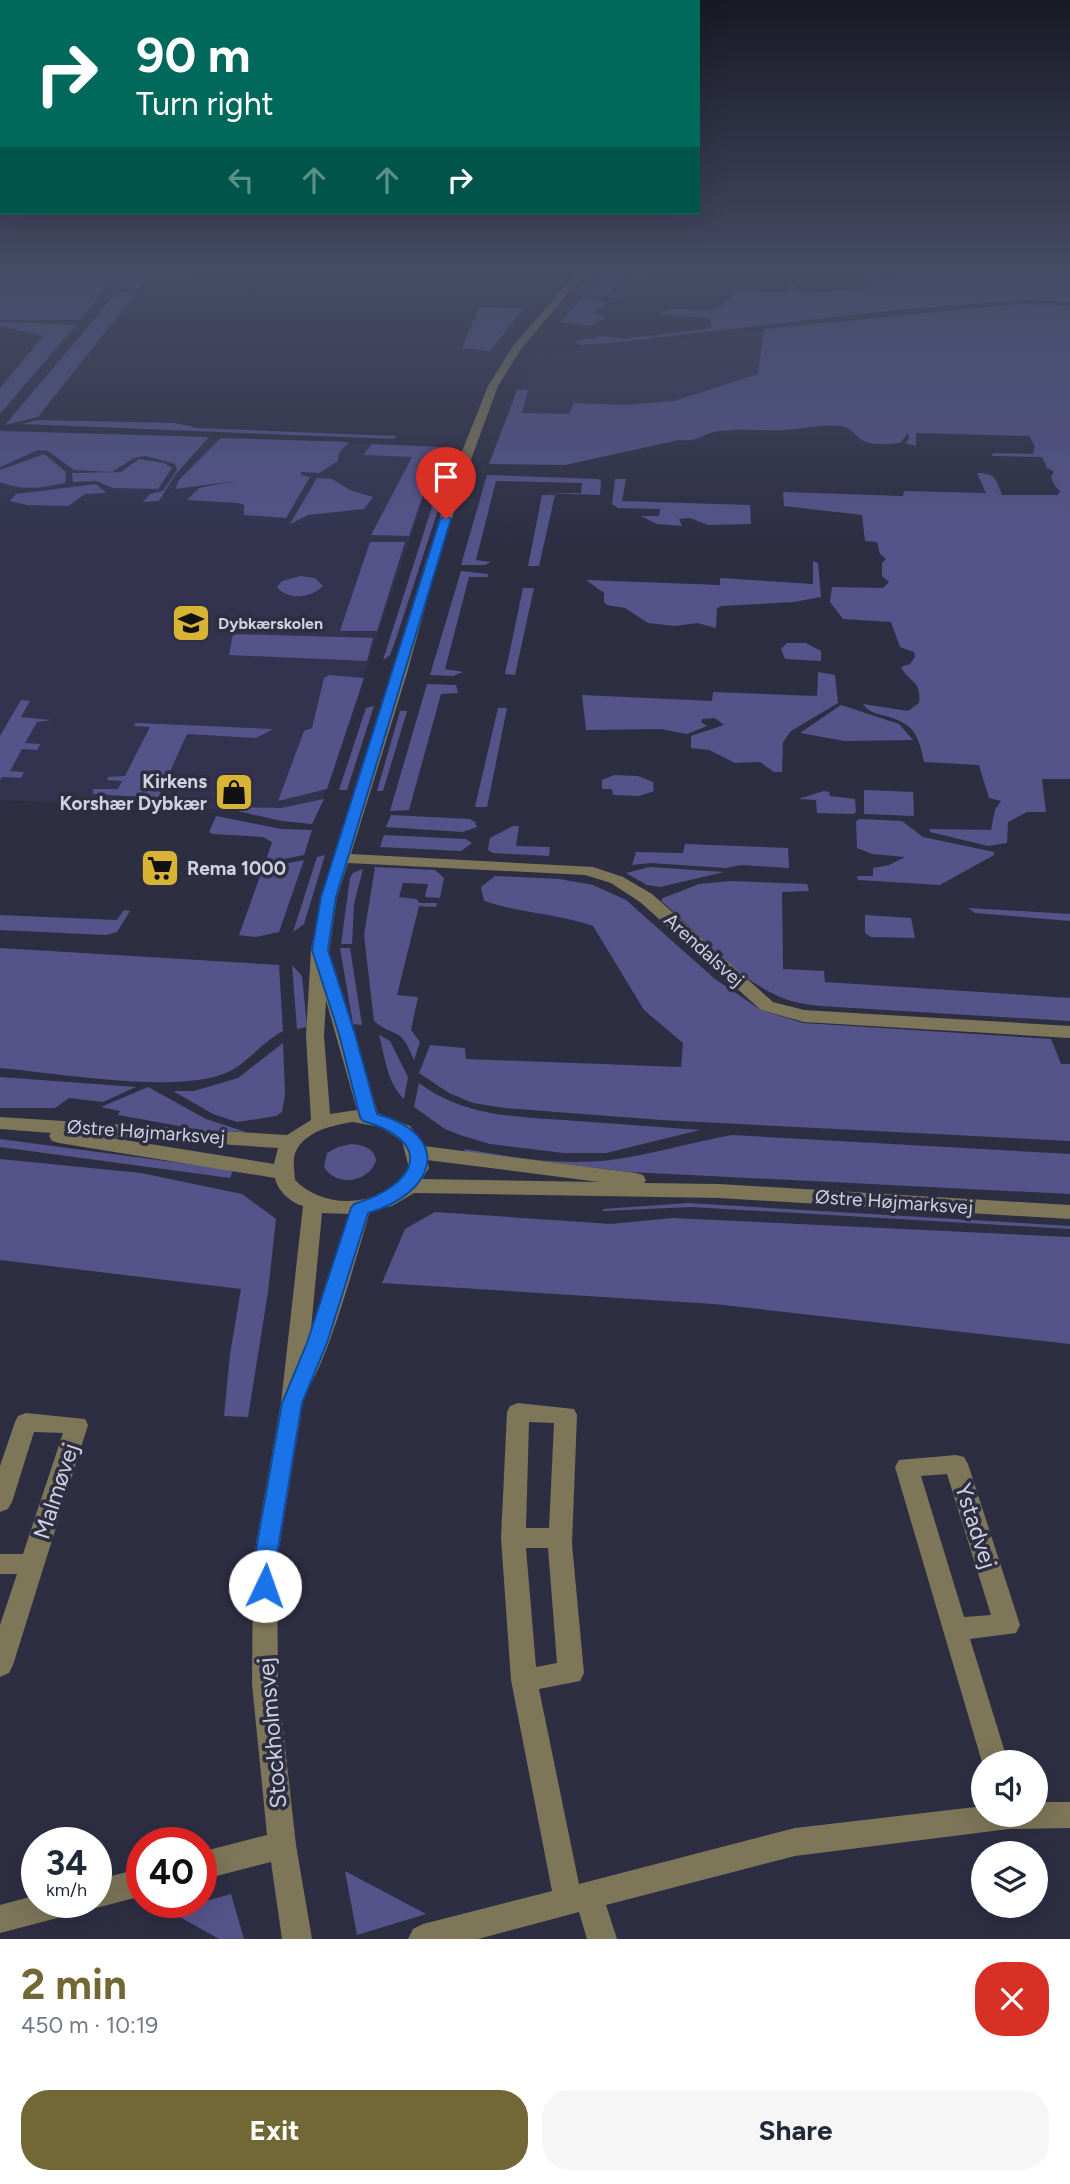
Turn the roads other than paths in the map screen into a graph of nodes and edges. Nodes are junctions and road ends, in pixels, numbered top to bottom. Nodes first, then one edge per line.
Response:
1 (508, 361) edge
2 (342, 858) junction
3 (320, 950) junction
4 (1070, 1032) edge
5 (369, 1117) junction
6 (321, 1123) junction
7 (0, 1125) edge
8 (293, 1142) junction
9 (419, 1152) junction
10 (282, 1172) junction
11 (407, 1186) junction
12 (719, 1191) junction
13 (313, 1204) junction
14 (360, 1208) junction
15 (1070, 1212) edge
16 (292, 1403) junction
17 (0, 1502) edge
18 (513, 1538) junction
19 (561, 1538) junction
20 (0, 1564) edge
21 (33, 1564) junction
22 (954, 1629) junction
23 (0, 1665) edge
24 (524, 1679) junction
25 (990, 1750) edge
26 (1048, 1815) edge
27 (1070, 1815) edge
28 (971, 1820) edge
29 (282, 1846) junction
30 (217, 1862) edge
31 (578, 1898) junction
32 (21, 1914) edge
33 (0, 1919) edge
34 (298, 1939) edge
35 (423, 1939) edge
36 (602, 1939) edge

1 - 2 street
2 - 3 street
2 - 4 street, Arendalsvej
3 - 5 street
3 - 6 street
5 - 6 street
5 - 9 street
6 - 8 street
7 - 8 street, Østre Højmarksvej
7 - 10 street, Østre Højmarksvej
8 - 10 street
9 - 11 street
9 - 12 street, Østre Højmarksvej
10 - 13 street
11 - 12 street, Østre Højmarksvej
11 - 14 street
12 - 15 street, Østre Højmarksvej
13 - 14 street
13 - 16 street, Stockholmsvej
14 - 16 street, Stockholmsvej
16 - 29 street, Stockholmsvej
17 - 21 street, Malmøvej
18 - 19 street
18 - 19 street
18 - 24 street
19 - 24 street
20 - 21 street, Malmøvej
21 - 23 street, Malmøvej
22 - 22 street, Ystadvej
22 - 25 street, Ystadvej
24 - 31 street
26 - 27 street
28 - 31 street
29 - 30 street
29 - 34 street, Stockholmsvej
31 - 35 street
31 - 36 street
32 - 33 street

